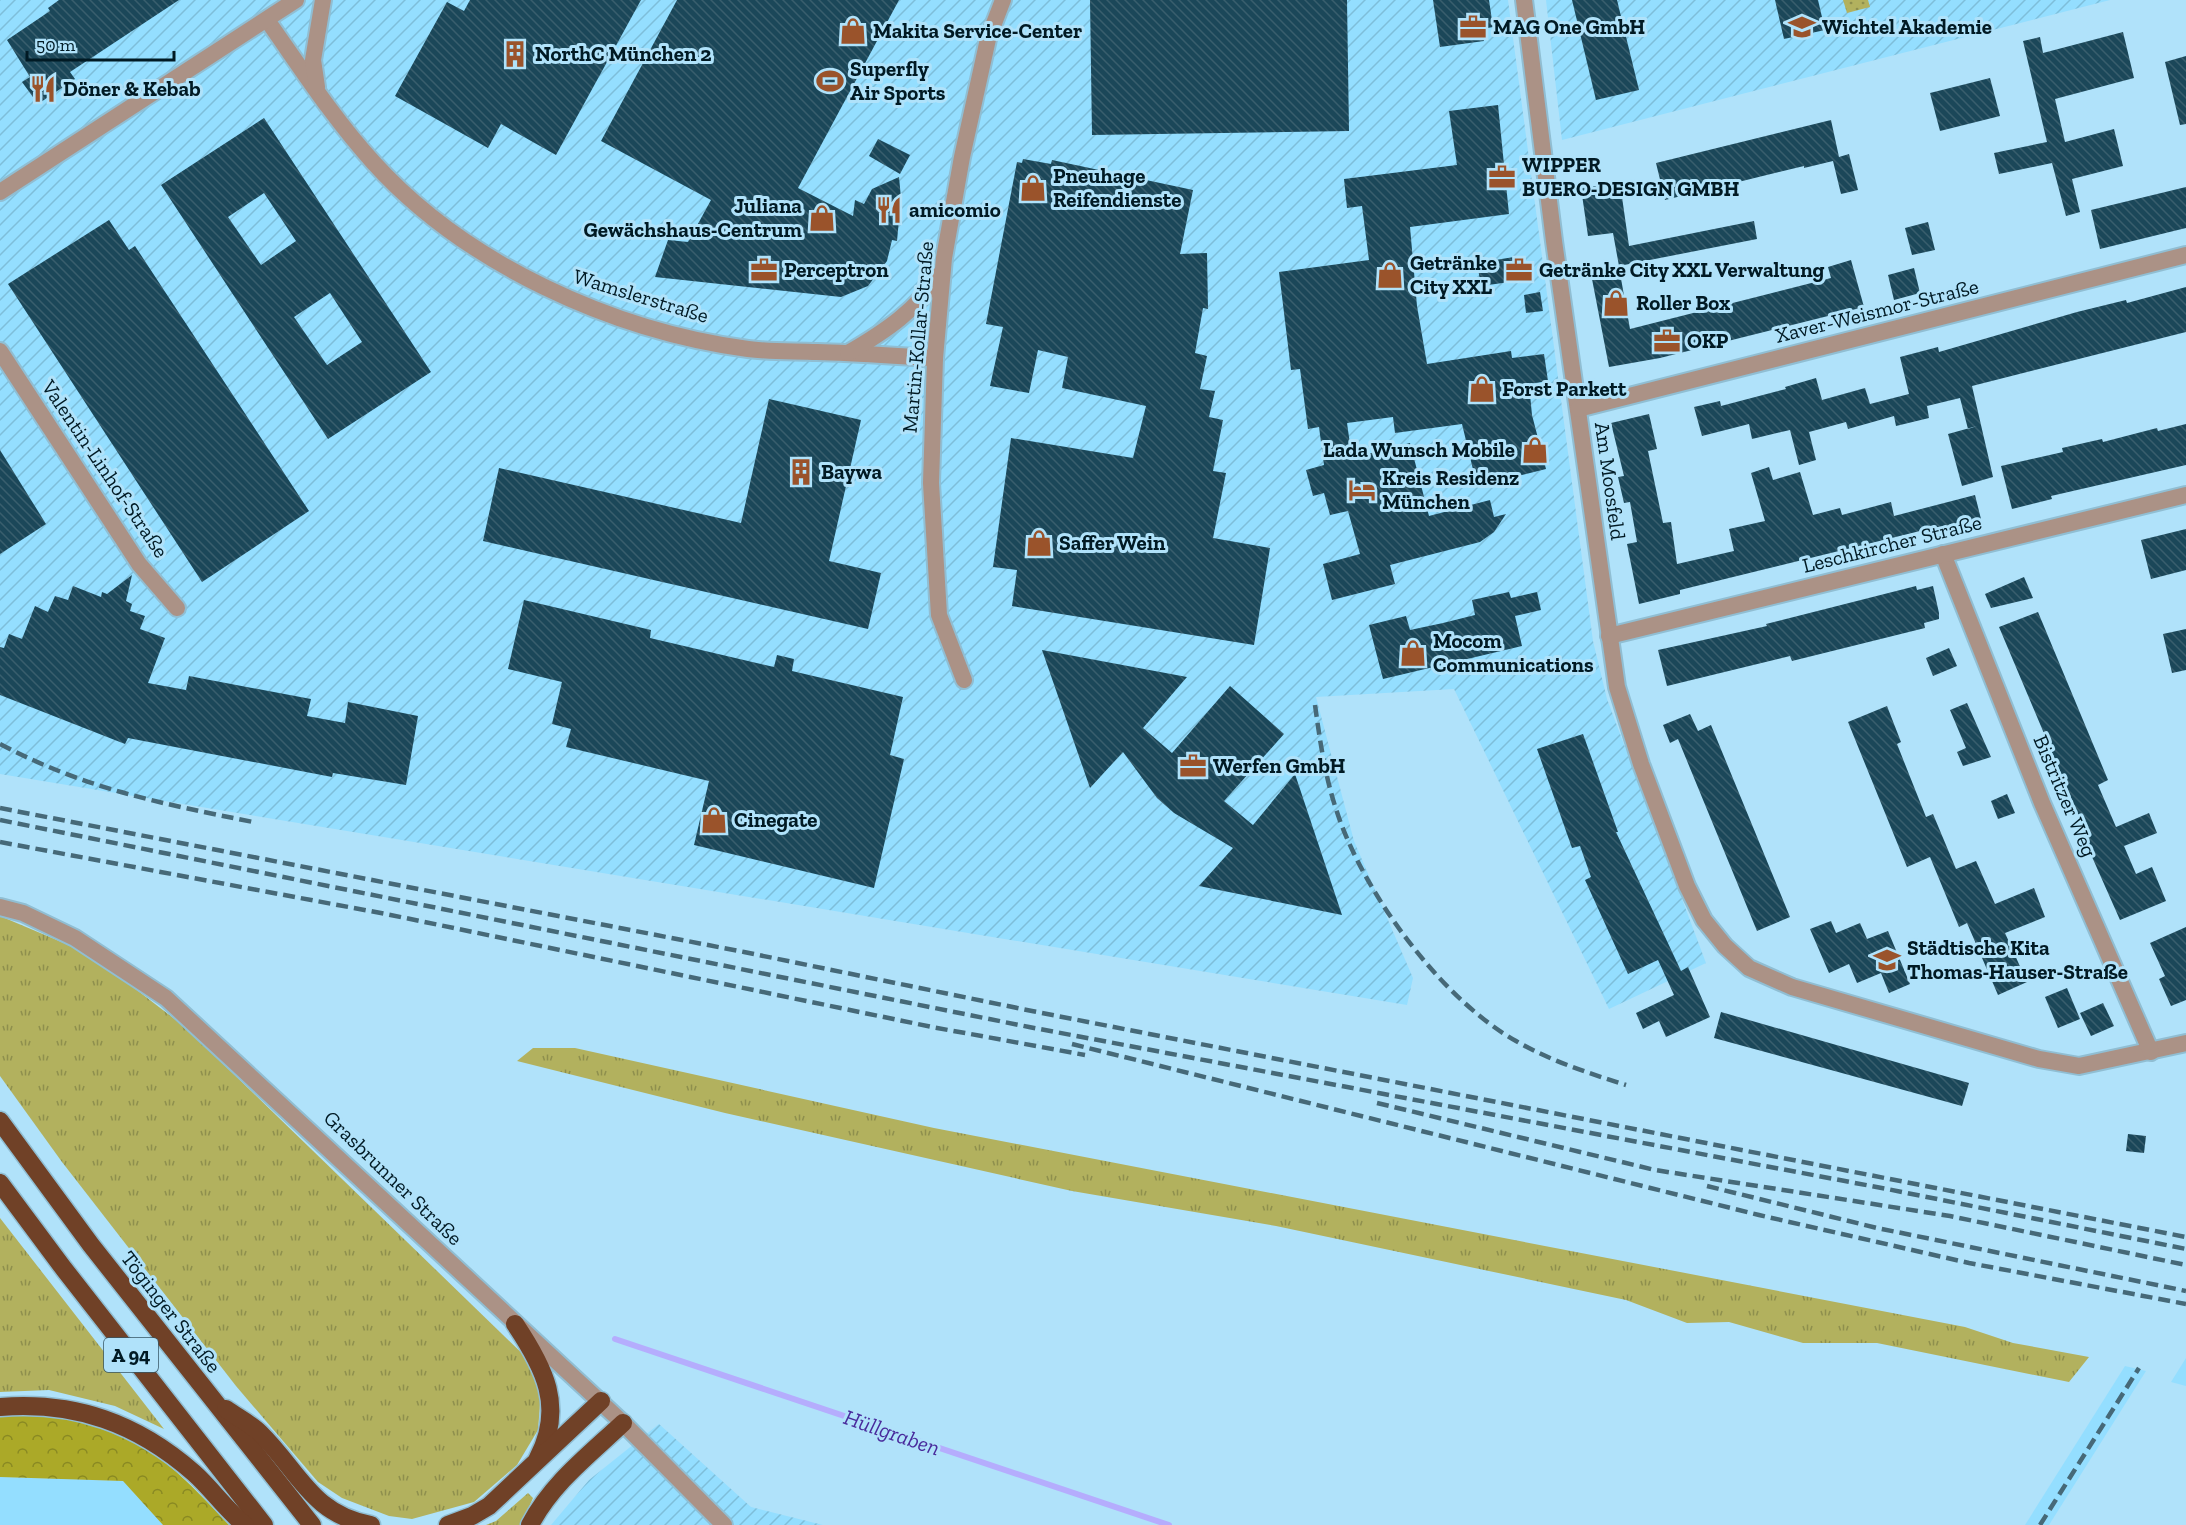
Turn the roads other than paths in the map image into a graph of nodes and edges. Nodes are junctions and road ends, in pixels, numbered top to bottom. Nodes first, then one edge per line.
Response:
1 (296, 0) edge
2 (323, 0) edge
3 (1003, 0) edge
4 (1524, 0) edge
5 (267, 20) junction
6 (318, 91) junction
7 (0, 192) edge
8 (2186, 255) edge
9 (943, 270) junction
10 (0, 351) edge
11 (847, 353) junction
12 (935, 358) junction
13 (1578, 408) junction
14 (2186, 495) edge
15 (1943, 555) junction
16 (177, 608) dead end
17 (1609, 636) junction
18 (964, 680) dead end
19 (0, 907) edge
20 (2186, 1043) edge
21 (2151, 1052) junction
22 (0, 1121) edge
23 (0, 1183) edge
24 (515, 1324) junction
25 (208, 1396) junction
26 (601, 1401) junction
27 (0, 1407) edge
28 (623, 1423) junction
29 (533, 1467) junction
30 (245, 1525) edge
31 (264, 1525) edge
32 (312, 1525) edge
33 (371, 1525) edge
34 (448, 1525) edge
35 (530, 1525) edge
36 (724, 1525) edge

1 - 5 street
2 - 6 street, Wamslerstraße
3 - 9 street, Martin-Kollar-Straße
4 - 13 street, Am Moosfeld
5 - 6 street, Wamslerstraße
5 - 7 street
6 - 11 street, Wamslerstraße
8 - 13 street, Xaver-Weismor-Straße
9 - 11 street
9 - 12 street, Martin-Kollar-Straße
10 - 16 street, Valentin-Linhof-Straße
11 - 12 street, Wamslerstraße
12 - 18 street, Martin-Kollar-Straße
13 - 17 street, Am Moosfeld
14 - 15 street, Leschkircher Straße
15 - 17 street, Leschkircher Straße
15 - 21 street, Bistritzer Weg
17 - 21 street, Am Moosfeld
19 - 24 street, Grasbrunner Straße
20 - 21 street, Am Moosfeld
22 - 25 highway, Töginger Straße / A 94
23 - 31 highway, A 94
24 - 26 street, Grasbrunner Straße
24 - 29 highway
25 - 32 highway, Töginger Straße / A 94
25 - 33 highway
26 - 28 street, Grasbrunner Straße
26 - 29 highway
27 - 30 highway
28 - 35 highway
28 - 36 street, Grasbrunner Straße
29 - 34 highway

